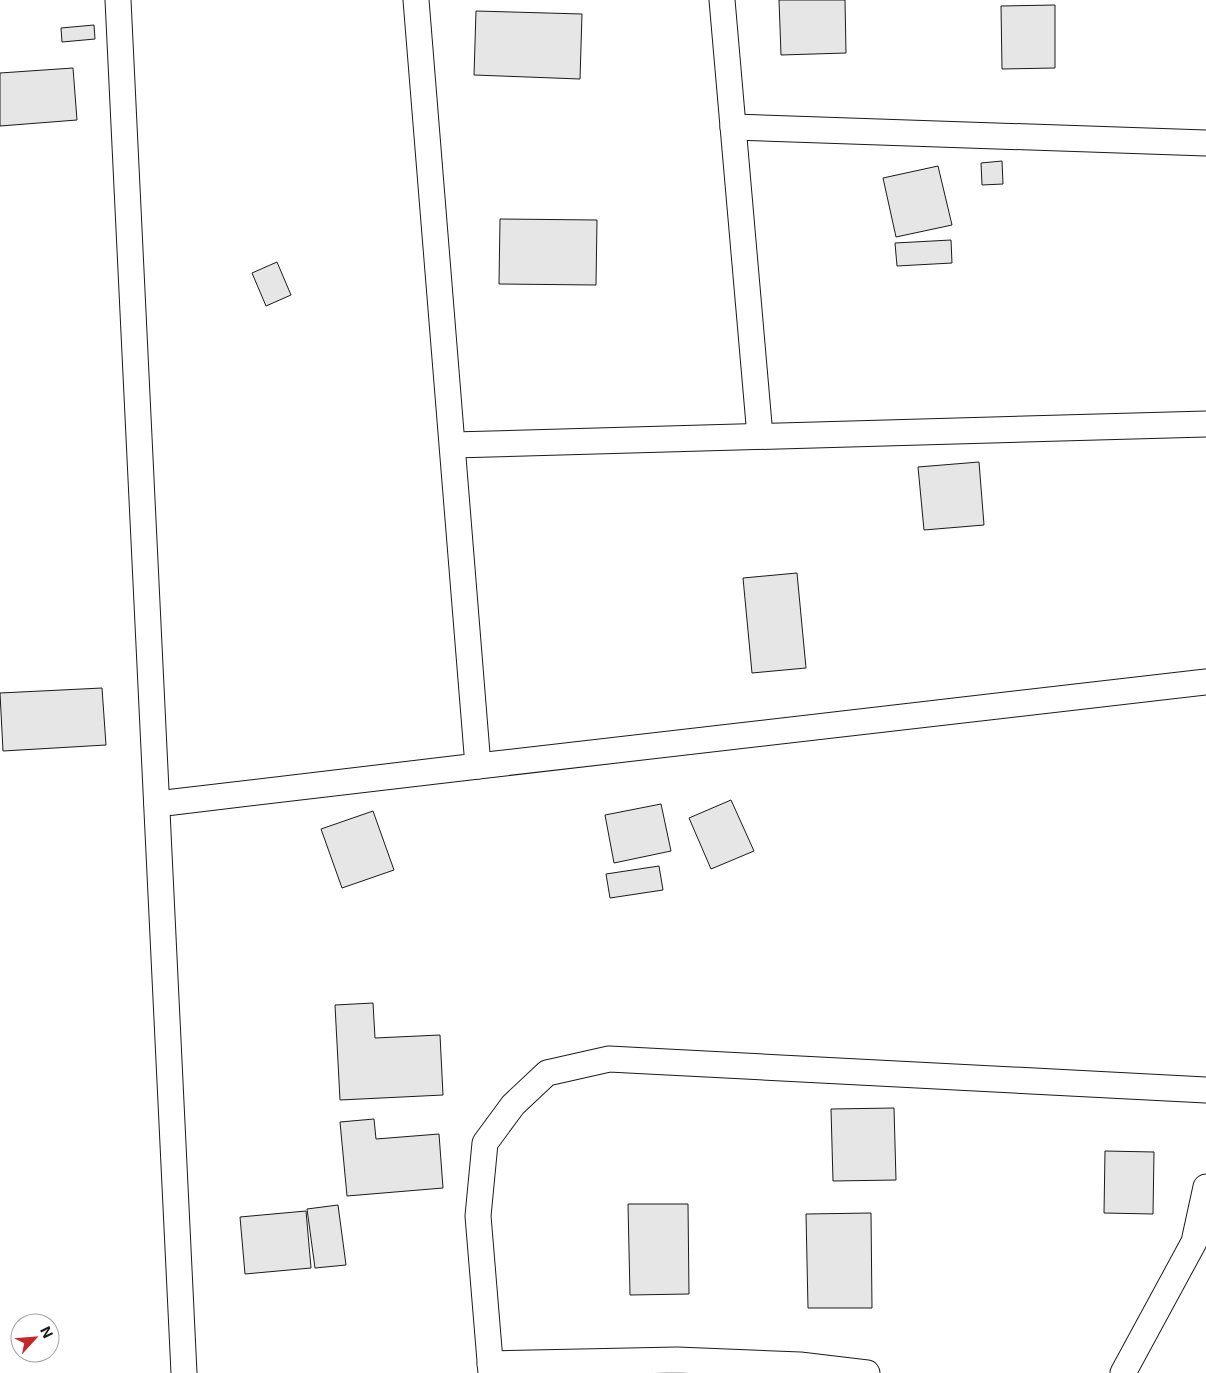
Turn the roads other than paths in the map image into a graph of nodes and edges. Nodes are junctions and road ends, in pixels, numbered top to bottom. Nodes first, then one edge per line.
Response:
1 (118, 0) edge
2 (416, 0) edge
3 (722, 0) edge
4 (733, 127) junction
5 (1206, 143) edge
6 (1206, 424) edge
7 (760, 436) junction
8 (452, 445) junction
9 (1206, 682) edge
10 (478, 766) junction
11 (156, 804) junction
12 (1206, 1090) edge
13 (1206, 1187) edge
14 (490, 1369) edge
15 (184, 1373) edge
16 (867, 1373) edge
17 (1123, 1373) edge

1 - 11 street
2 - 8 street
3 - 4 street
4 - 5 street
4 - 7 street
6 - 7 street
7 - 8 street
8 - 10 street
9 - 10 street
10 - 11 street
11 - 15 street
12 - 14 street
13 - 17 street
14 - 16 street

